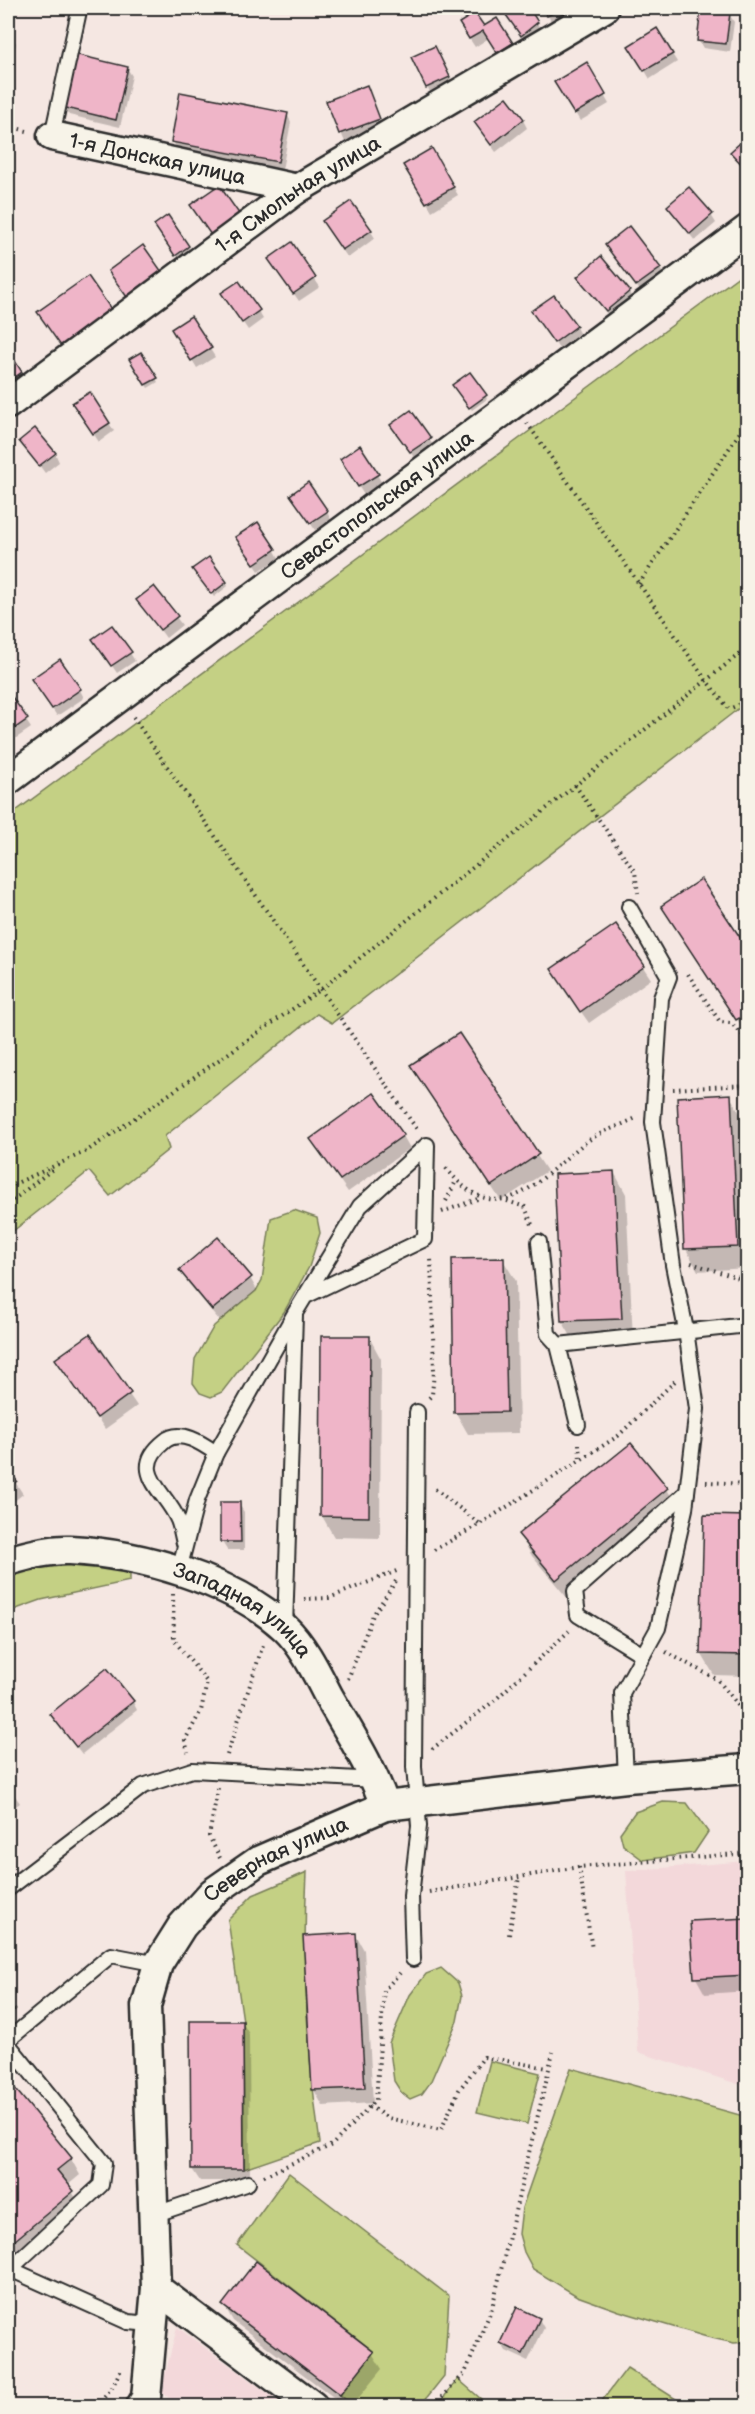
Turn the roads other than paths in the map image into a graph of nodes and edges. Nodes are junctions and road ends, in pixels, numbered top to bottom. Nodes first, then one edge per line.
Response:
1 (604, 8) edge
2 (80, 11) dead end
3 (52, 136) joint
4 (297, 189) junction
5 (747, 229) edge
6 (8, 404) edge
7 (8, 780) edge
8 (634, 903) road end
9 (539, 1242) road end
10 (306, 1296) junction
11 (295, 1313) junction
12 (747, 1325) edge
13 (687, 1330) junction
14 (558, 1346) junction
15 (417, 1412) road end
16 (578, 1425) dead end
17 (216, 1453) junction
18 (687, 1487) junction
19 (182, 1558) junction
20 (8, 1561) edge
21 (281, 1615) junction
22 (646, 1650) junction
23 (747, 1769) edge
24 (626, 1778) junction
25 (381, 1793) junction
26 (416, 1802) junction
27 (8, 1890) edge
28 (413, 1959) road end
29 (158, 1964) junction
30 (8, 2042) edge
31 (248, 2183) road end
32 (153, 2215) junction
33 (9, 2270) edge
34 (156, 2288) junction
35 (153, 2324) junction
36 (141, 2406) edge
37 (313, 2406) edge

1 - 4 street, 1-я Смольная улица
2 - 3 lane
3 - 4 street, 1-я Донская улица
4 - 6 street, 1-я Смольная улица
5 - 7 street, Севастопольская улица
8 - 13 lane
9 - 14 lane
10 - 10 lane
10 - 11 lane
11 - 17 lane
11 - 21 lane
12 - 13 lane
13 - 14 lane
13 - 18 lane
14 - 16 lane
15 - 26 lane
17 - 19 lane
17 - 19 lane
18 - 22 lane
18 - 22 lane
19 - 20 street, Западная улица
19 - 21 street, Западная улица
21 - 25 street, Западная улица
22 - 24 lane
23 - 24 street, Северная улица
24 - 26 street, Северная улица
25 - 26 street, Северная улица
25 - 27 lane
25 - 29 street, Северная улица
26 - 28 lane
29 - 30 lane
29 - 32 street, Северная улица
30 - 33 lane
31 - 32 lane
32 - 34 street, Северная улица
33 - 35 lane
34 - 35 street, Северная улица
34 - 37 street
35 - 36 street, Северная улица

